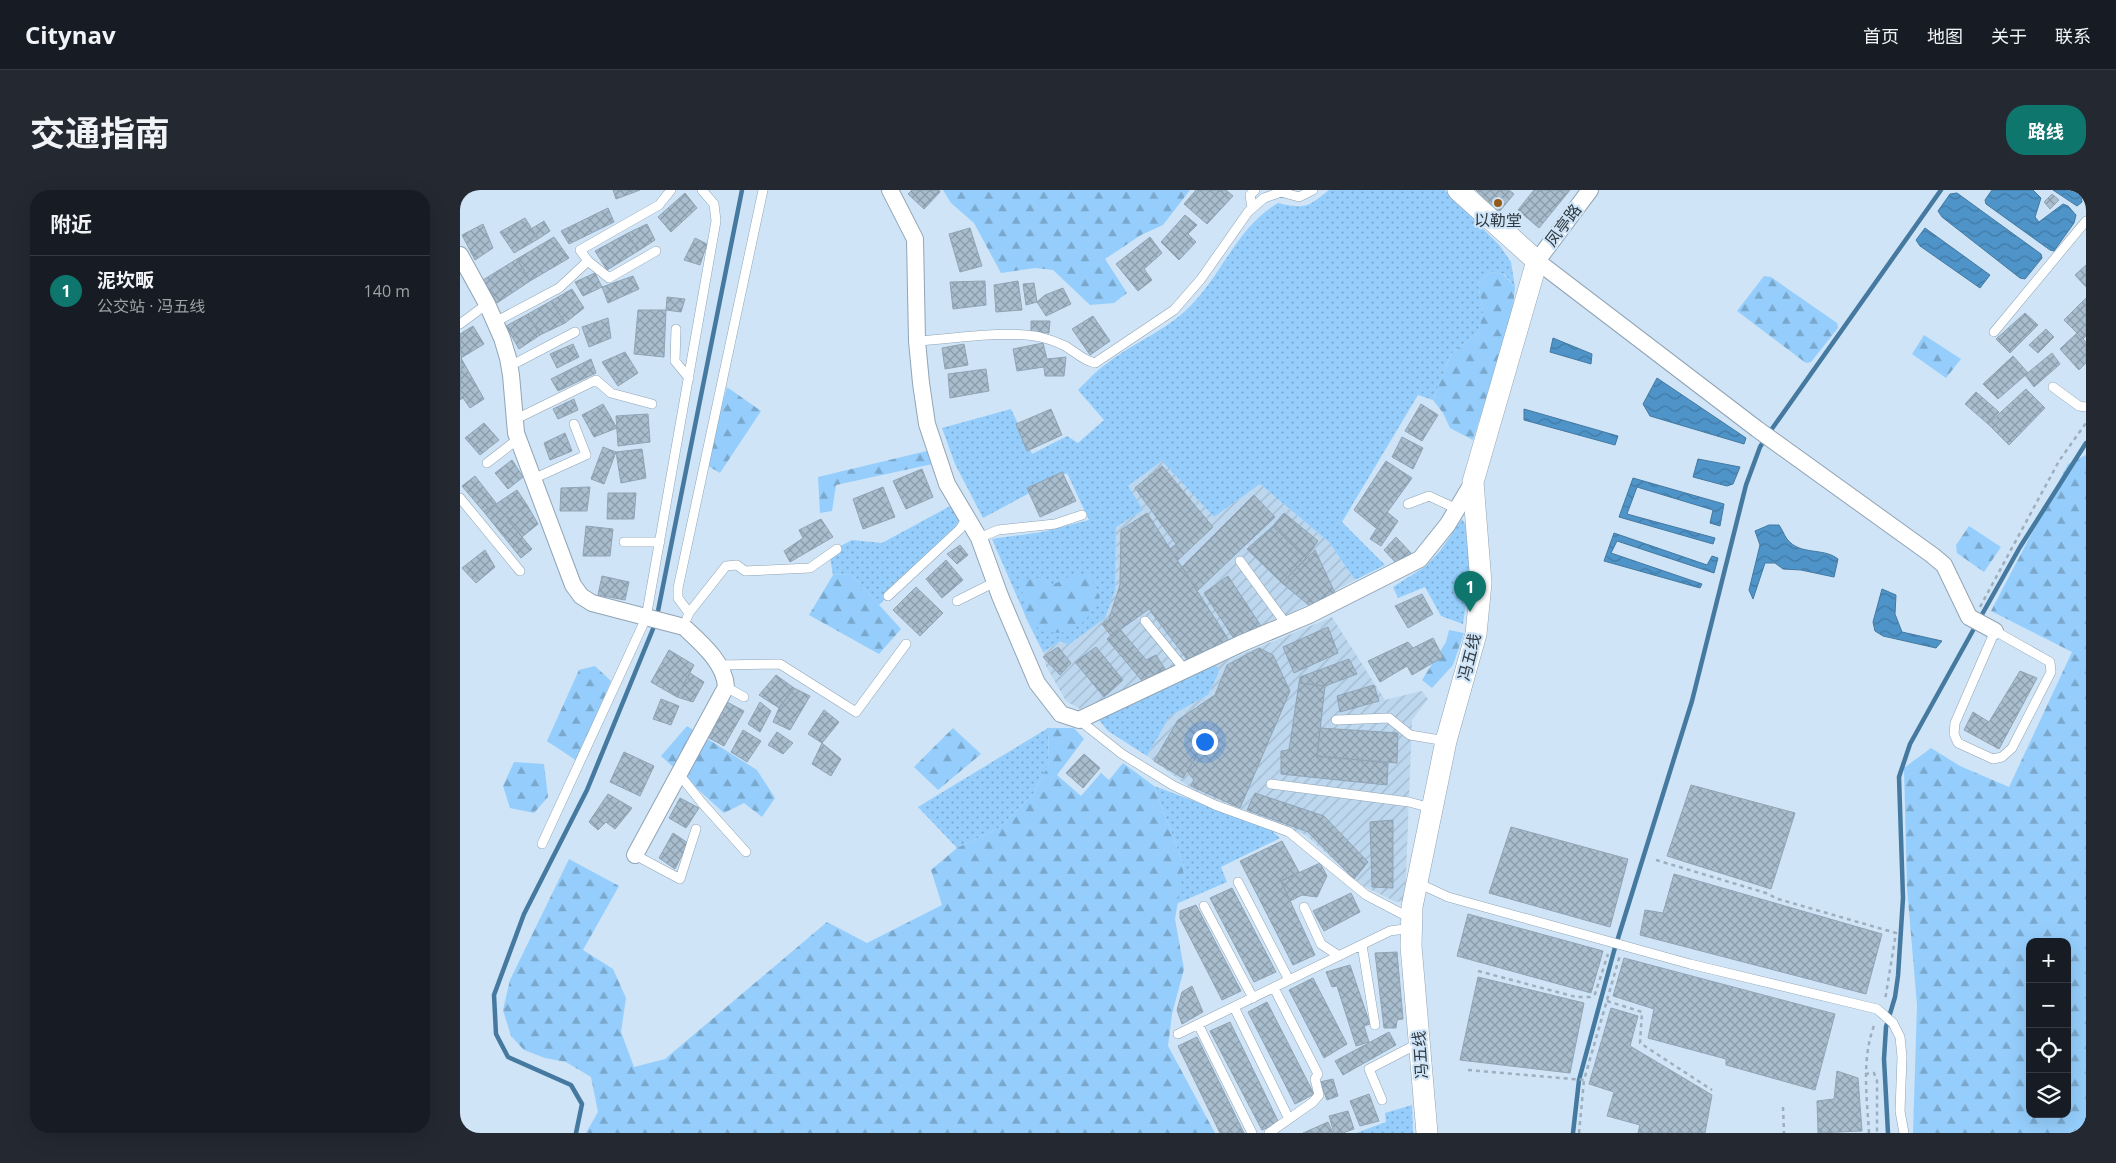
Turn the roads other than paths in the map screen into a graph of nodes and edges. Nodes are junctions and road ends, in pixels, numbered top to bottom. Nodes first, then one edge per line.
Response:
1 (671, 190) edge
2 (702, 190) edge
3 (763, 190) edge
4 (890, 190) edge
5 (1255, 190) edge
6 (1313, 190) edge
7 (1458, 190) edge
8 (1590, 190) edge
9 (1252, 208) junction
10 (2086, 221) edge
11 (656, 252) dead end
12 (460, 254) edge
13 (588, 261) junction
14 (1537, 261) junction
15 (487, 304) junction
16 (495, 322) junction
17 (460, 324) edge
18 (676, 329) dead end
19 (575, 332) dead end
20 (1994, 332) dead end
21 (917, 341) junction
22 (510, 366) junction
23 (689, 378) junction
24 (2053, 387) dead end
25 (652, 404) dead end
26 (2086, 407) edge
27 (514, 420) junction
28 (574, 424) dead end
29 (518, 439) junction
30 (486, 463) dead end
31 (533, 479) junction
32 (1473, 482) junction
33 (460, 498) edge
34 (1408, 504) dead end
35 (1457, 509) junction
36 (1082, 515) dead end
37 (967, 518) junction
38 (979, 538) junction
39 (624, 542) dead end
40 (660, 542) junction
41 (837, 549) dead end
42 (1240, 561) dead end
43 (520, 571) dead end
44 (995, 582) junction
45 (888, 596) dead end
46 (957, 602) dead end
47 (646, 618) junction
48 (686, 620) junction
49 (1145, 622) dead end
50 (1286, 624) junction
51 (1995, 630) junction
52 (906, 644) dead end
53 (719, 665) junction
54 (1185, 670) junction
55 (726, 688) junction
56 (744, 697) dead end
57 (1079, 720) junction
58 (1336, 720) dead end
59 (1446, 741) junction
60 (679, 774) junction
61 (1271, 784) dead end
62 (1431, 808) junction
63 (696, 830) dead end
64 (542, 844) dead end
65 (746, 852) dead end
66 (635, 855) joint
67 (1238, 882) dead end
68 (1417, 883) junction
69 (1204, 906) dead end
70 (1304, 908) dead end
71 (1412, 923) junction
72 (1362, 945) junction
73 (1339, 956) junction
74 (1289, 980) junction
75 (1274, 988) junction
76 (1253, 998) junction
77 (1234, 1007) junction
78 (1198, 1024) junction
79 (1375, 1025) dead end
80 (1178, 1034) dead end
81 (1419, 1043) junction
82 (1382, 1100) dead end
83 (1289, 1119) junction
84 (1252, 1133) edge
85 (1269, 1133) edge
86 (1427, 1133) edge
87 (1904, 1133) edge

1 - 13 lane
2 - 23 lane
3 - 48 lane
4 - 21 street
5 - 9 lane
6 - 9 lane
7 - 14 street
8 - 14 street, 凤亭路
9 - 21 lane
10 - 20 lane
11 - 13 lane
12 - 15 street
13 - 16 lane
14 - 32 street, 冯五线
14 - 51 street
15 - 16 street
15 - 17 lane
16 - 22 street
18 - 23 lane
19 - 22 lane
21 - 37 street
22 - 27 street
23 - 40 lane
24 - 26 lane
25 - 27 lane
27 - 29 street
28 - 31 lane
29 - 30 lane
29 - 31 street
31 - 47 street
32 - 35 street
32 - 59 street, 冯五线
33 - 43 lane
34 - 35 lane
35 - 50 street
36 - 38 lane
37 - 38 street
37 - 45 lane
38 - 44 street
39 - 40 lane
40 - 47 lane
41 - 48 lane
42 - 50 lane
44 - 46 lane
44 - 57 street
47 - 48 street
47 - 64 lane
48 - 53 street
49 - 54 lane
50 - 54 street
51 - 51 lane
52 - 53 lane
53 - 55 street
54 - 57 street
55 - 56 lane
55 - 60 street
57 - 71 lane
58 - 59 lane
59 - 62 street, 冯五线
60 - 65 lane
60 - 66 street
61 - 62 lane
62 - 68 street, 冯五线
63 - 66 lane
67 - 74 lane
68 - 71 street, 冯五线
68 - 87 lane
69 - 76 lane
70 - 73 lane
71 - 72 lane
71 - 81 street, 冯五线
72 - 73 lane
72 - 79 lane
73 - 74 lane
74 - 75 lane
75 - 76 lane
75 - 83 lane
76 - 77 lane
77 - 78 lane
77 - 83 lane
78 - 80 lane
78 - 84 lane
81 - 82 lane
81 - 86 street, 冯五线
83 - 85 lane

